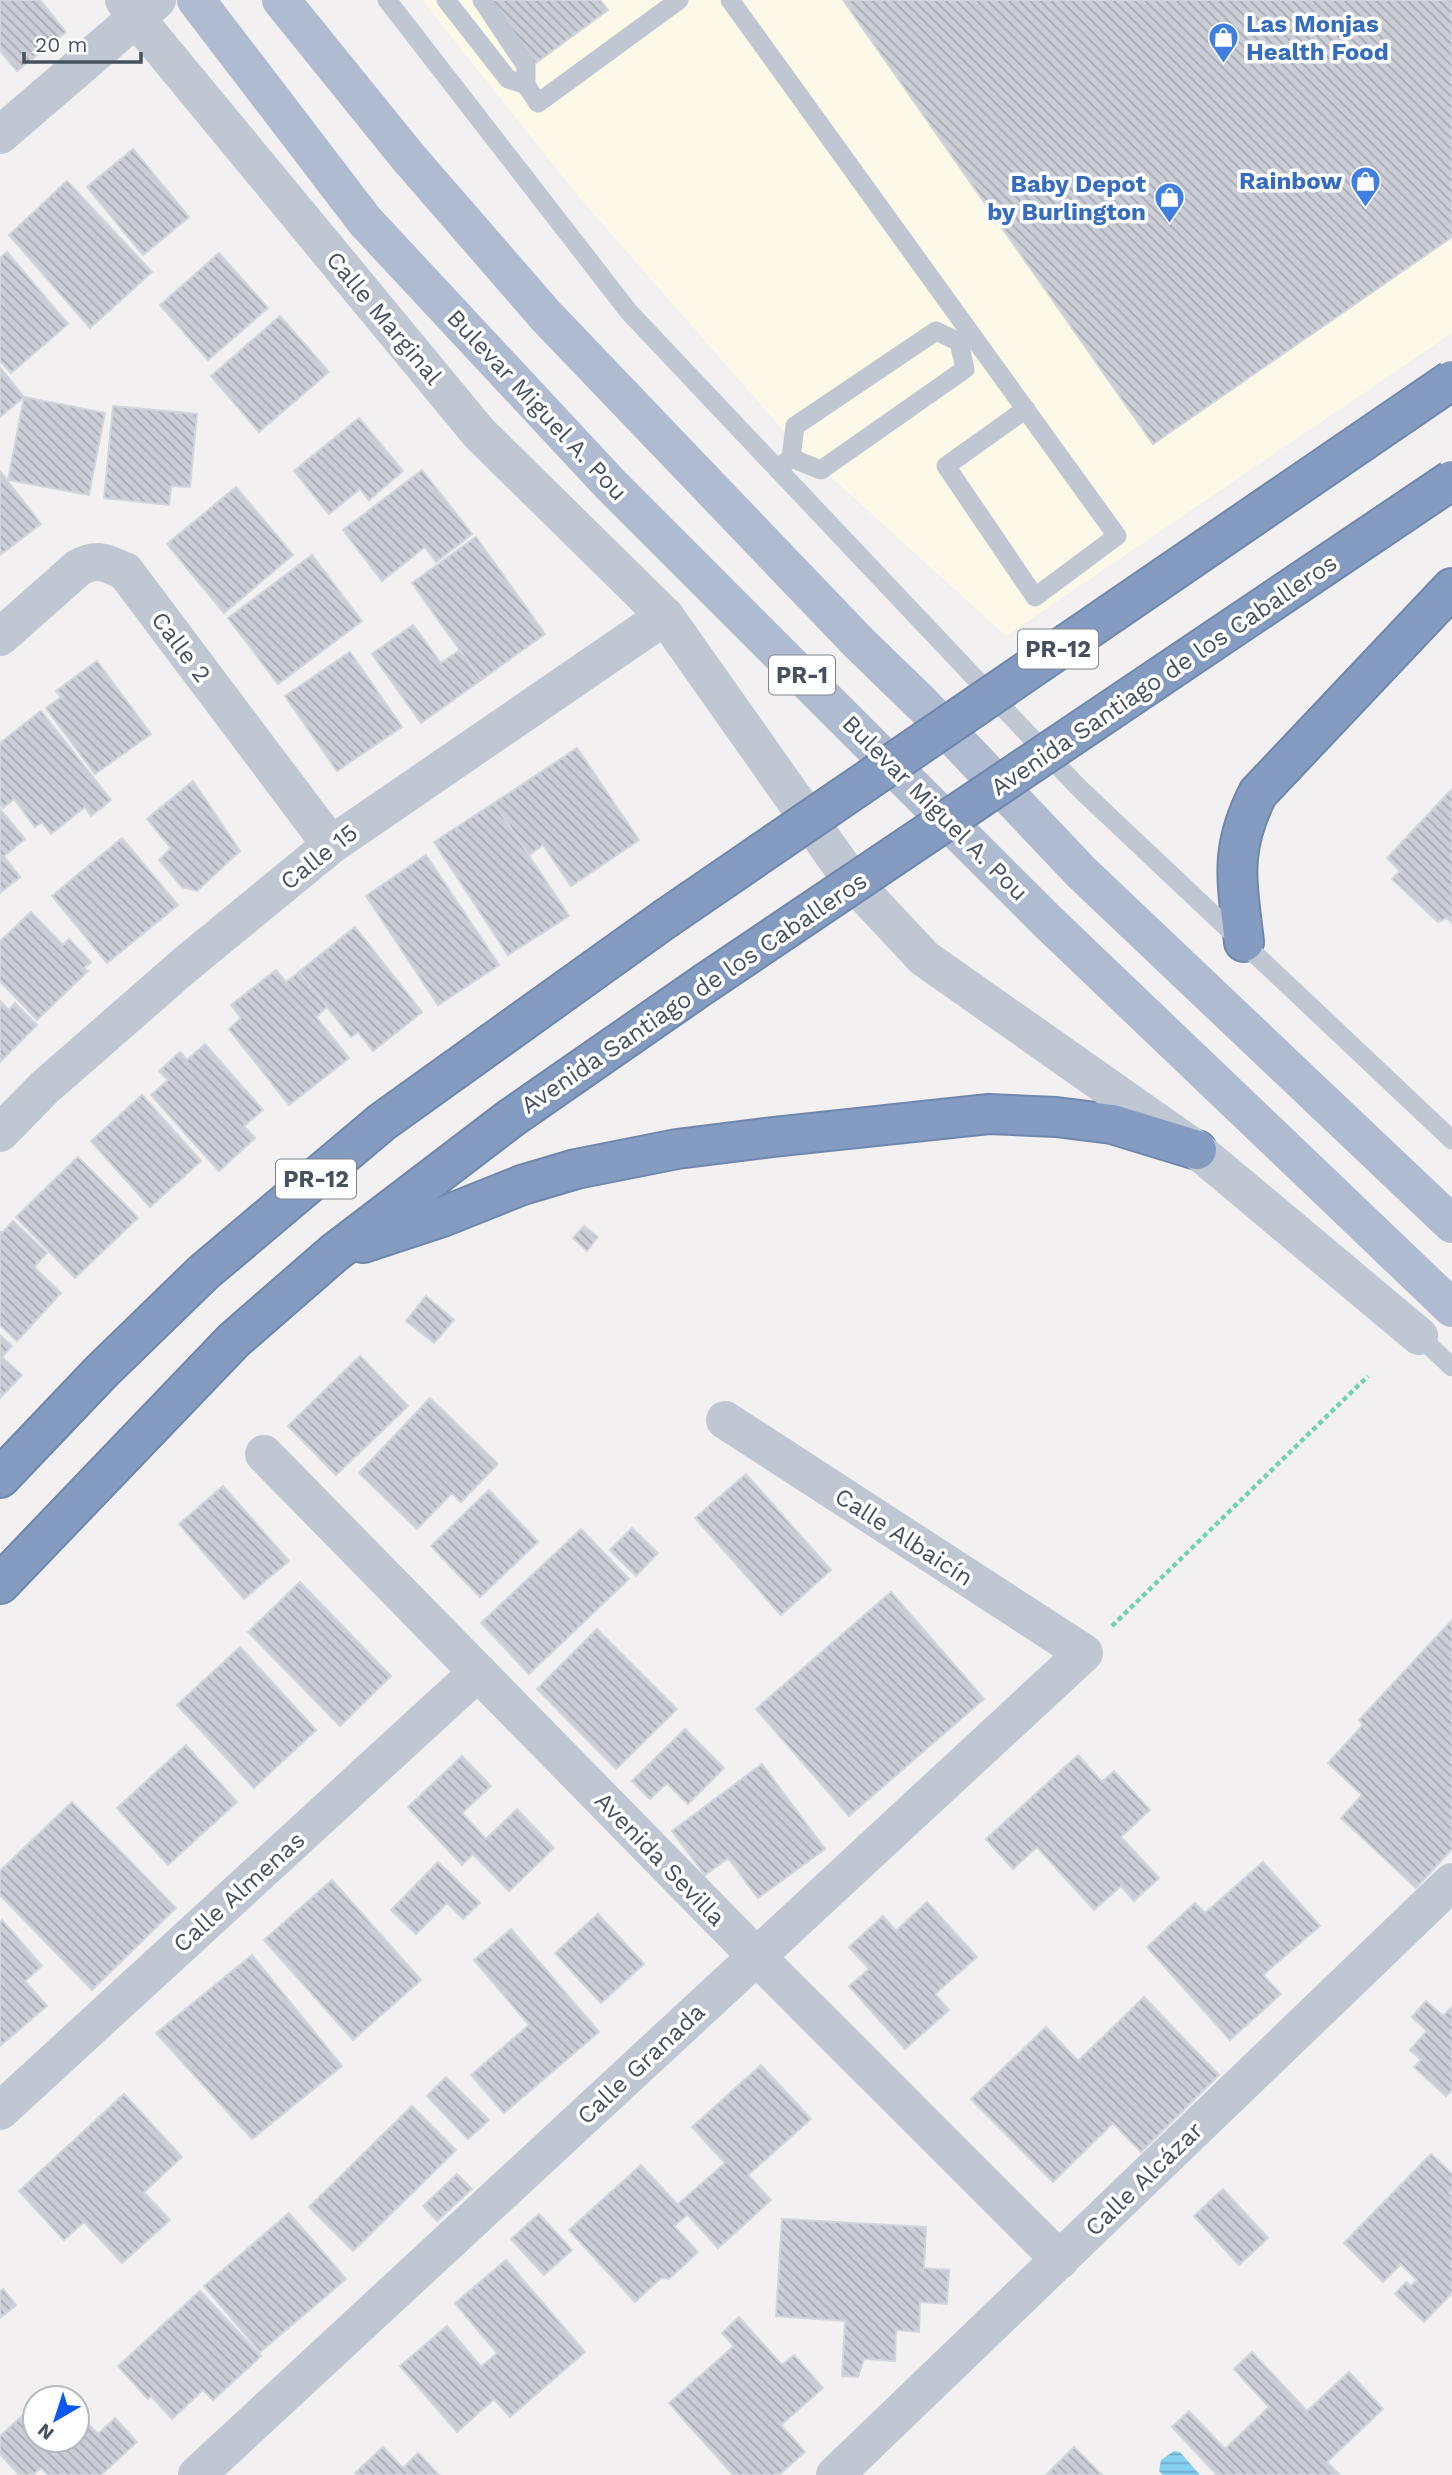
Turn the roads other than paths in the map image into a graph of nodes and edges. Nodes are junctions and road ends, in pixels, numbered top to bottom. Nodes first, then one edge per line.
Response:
1 (196, 0) edge
2 (281, 0) edge
3 (387, 0) edge
4 (446, 0) edge
5 (482, 0) edge
6 (679, 0) edge
7 (730, 0) edge
8 (139, 6) edge
9 (526, 85) junction
10 (0, 135) edge
11 (966, 339) junction
12 (1452, 380) edge
13 (1026, 410) junction
14 (784, 464) junction
15 (1452, 480) edge
16 (1452, 588) edge
17 (665, 616) junction
18 (0, 637) edge
19 (331, 845) junction
20 (1244, 942) junction
21 (0, 1133) edge
22 (1452, 1140) edge
23 (1197, 1150) junction
24 (1452, 1224) edge
25 (334, 1253) junction
26 (1452, 1308) edge
27 (1419, 1336) joint
28 (1452, 1367) edge
29 (725, 1420) dead end
30 (264, 1454) dead end
31 (0, 1478) edge
32 (0, 1584) edge
33 (1083, 1653) joint
34 (478, 1672) junction
35 (1451, 1887) edge
36 (757, 1957) junction
37 (0, 2111) edge
38 (1060, 2260) junction
39 (197, 2475) edge
40 (835, 2475) edge

1 - 26 main road, Bulevar Miguel A. Pou / PR-1
2 - 24 main road, PR-1
3 - 14 lane
4 - 9 lane
5 - 9 lane
6 - 9 lane
7 - 11 lane
8 - 10 street
8 - 17 street, Calle Marginal
11 - 13 lane
11 - 14 lane
11 - 14 lane
12 - 31 highway, PR-12, bridge
13 - 13 lane
14 - 20 lane
15 - 25 highway, Avenida Santiago de los Caballeros / PR-12, bridge
16 - 20 highway
17 - 19 street, Calle 15
17 - 23 street, Calle Marginal
18 - 19 street, Calle 2
19 - 21 street, Calle 15
20 - 22 lane
23 - 25 highway
23 - 27 street, Calle Marginal
25 - 32 highway, Avenida Santiago de los Caballeros / PR-12
27 - 28 lane
29 - 33 street, Calle Albaicín
30 - 34 street, Avenida Sevilla
33 - 36 street, Calle Granada
34 - 36 street, Avenida Sevilla
34 - 37 street, Calle Almenas
35 - 38 street, Calle Alcázar
36 - 38 street, Avenida Sevilla
36 - 39 street, Calle Granada
38 - 40 street, Calle Alcázar

